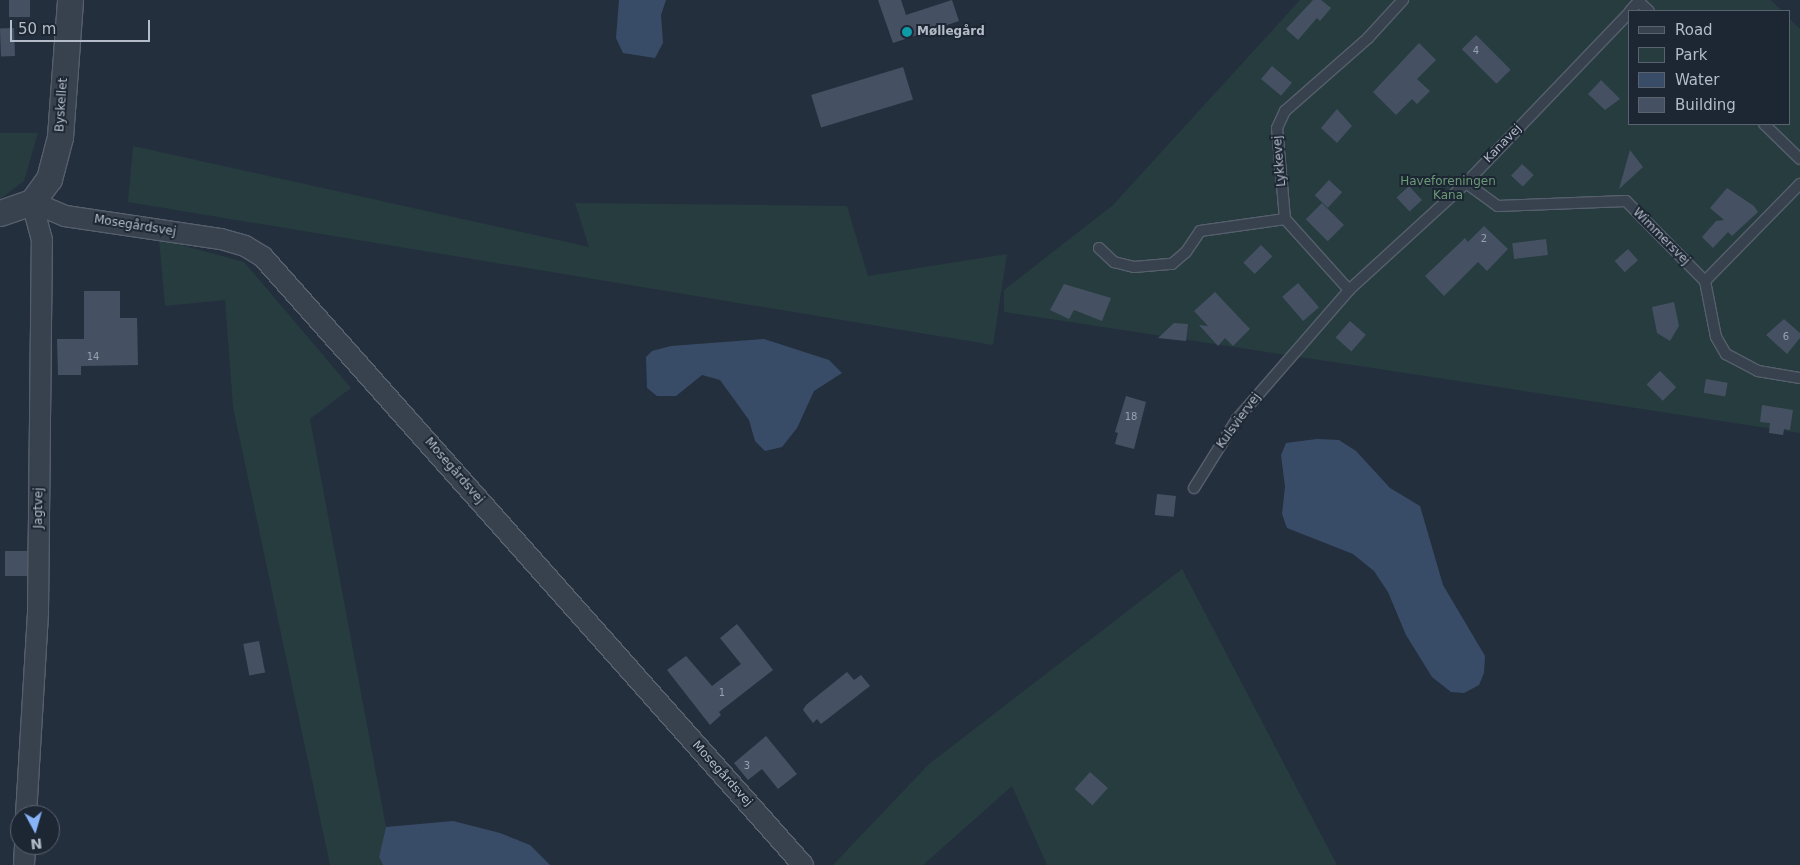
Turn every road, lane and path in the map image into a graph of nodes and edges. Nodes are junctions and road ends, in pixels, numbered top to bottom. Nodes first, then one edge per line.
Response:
1 (70, 0) edge
2 (1403, 0) edge
3 (1628, 14) edge
4 (1765, 125) edge
5 (1800, 159) edge
6 (1466, 183) junction
7 (1800, 184) edge
8 (32, 202) junction
9 (0, 213) edge
10 (1285, 219) junction
11 (1099, 248) dead end
12 (1705, 281) junction
13 (1349, 290) junction
14 (1288, 357) joint
15 (1800, 378) edge
16 (1194, 488) dead end
17 (27, 805) edge
18 (803, 865) edge

1 - 8 street, Byskellet
2 - 10 lane, Lykkevej
3 - 6 lane, Kanavej
4 - 5 lane
6 - 12 lane, Wimmersvej
6 - 13 lane, Kanavej
7 - 12 lane
8 - 9 street
8 - 17 street, Jagtvej
8 - 18 street, Mosegårdsvej
10 - 11 lane
10 - 13 lane
12 - 15 lane
13 - 14 lane, Kanavej
14 - 16 lane, Kulsviervej

